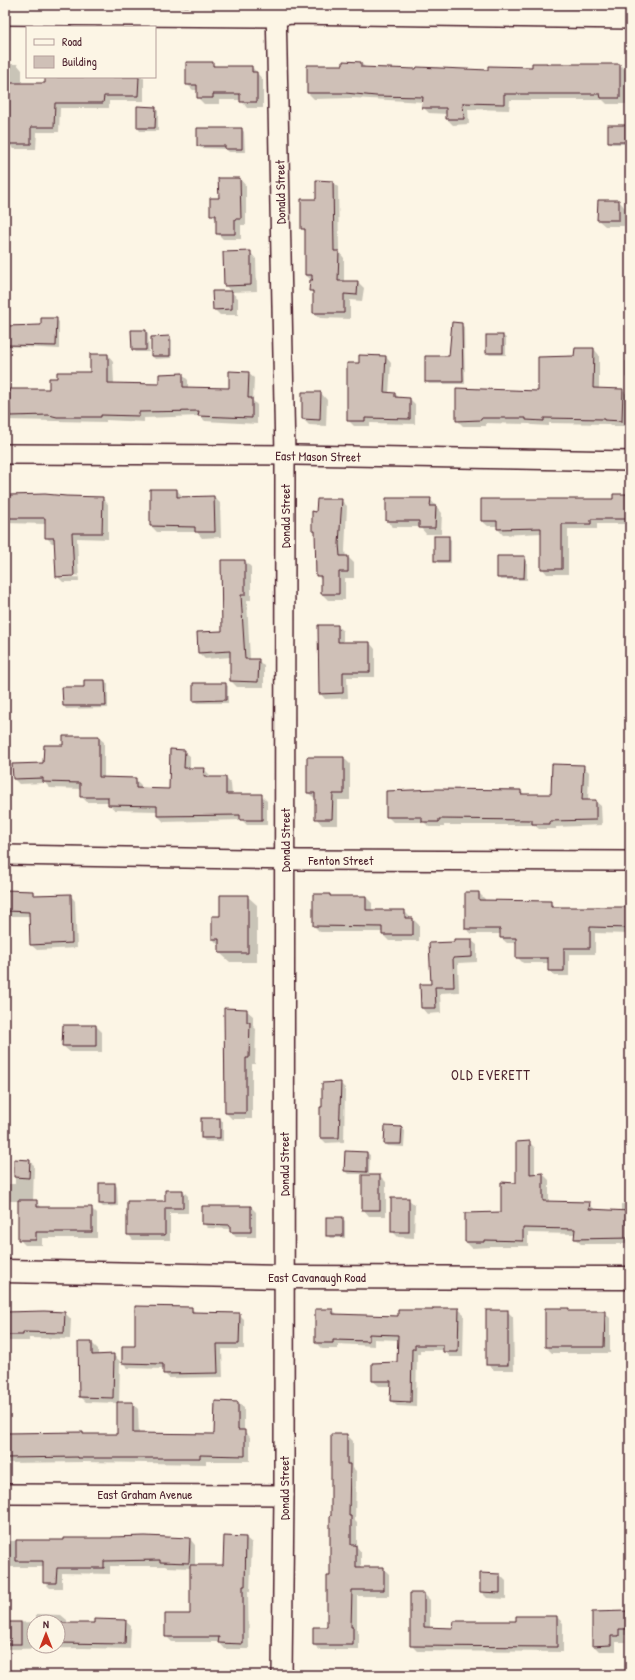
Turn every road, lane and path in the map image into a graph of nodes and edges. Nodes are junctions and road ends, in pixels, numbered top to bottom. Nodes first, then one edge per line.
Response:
1 (276, 11) edge
2 (5, 15) edge
3 (630, 20) edge
4 (5, 454) edge
5 (285, 455) junction
6 (630, 461) edge
7 (5, 855) edge
8 (285, 860) junction
9 (630, 861) edge
10 (5, 1272) edge
11 (284, 1277) junction
12 (630, 1278) edge
13 (5, 1494) edge
14 (284, 1495) junction
15 (282, 1675) edge

1 - 2 street
1 - 3 street
1 - 5 street, Donald Street
4 - 5 street, East Mason Street
5 - 6 street, East Mason Street
5 - 8 street, Donald Street
7 - 8 street, Fenton Street
8 - 9 street, Fenton Street
8 - 11 street, Donald Street
10 - 11 street, East Cavanaugh Road
11 - 12 street, East Cavanaugh Road
11 - 14 street, Donald Street
13 - 14 street, East Graham Avenue
14 - 15 street, Donald Street

